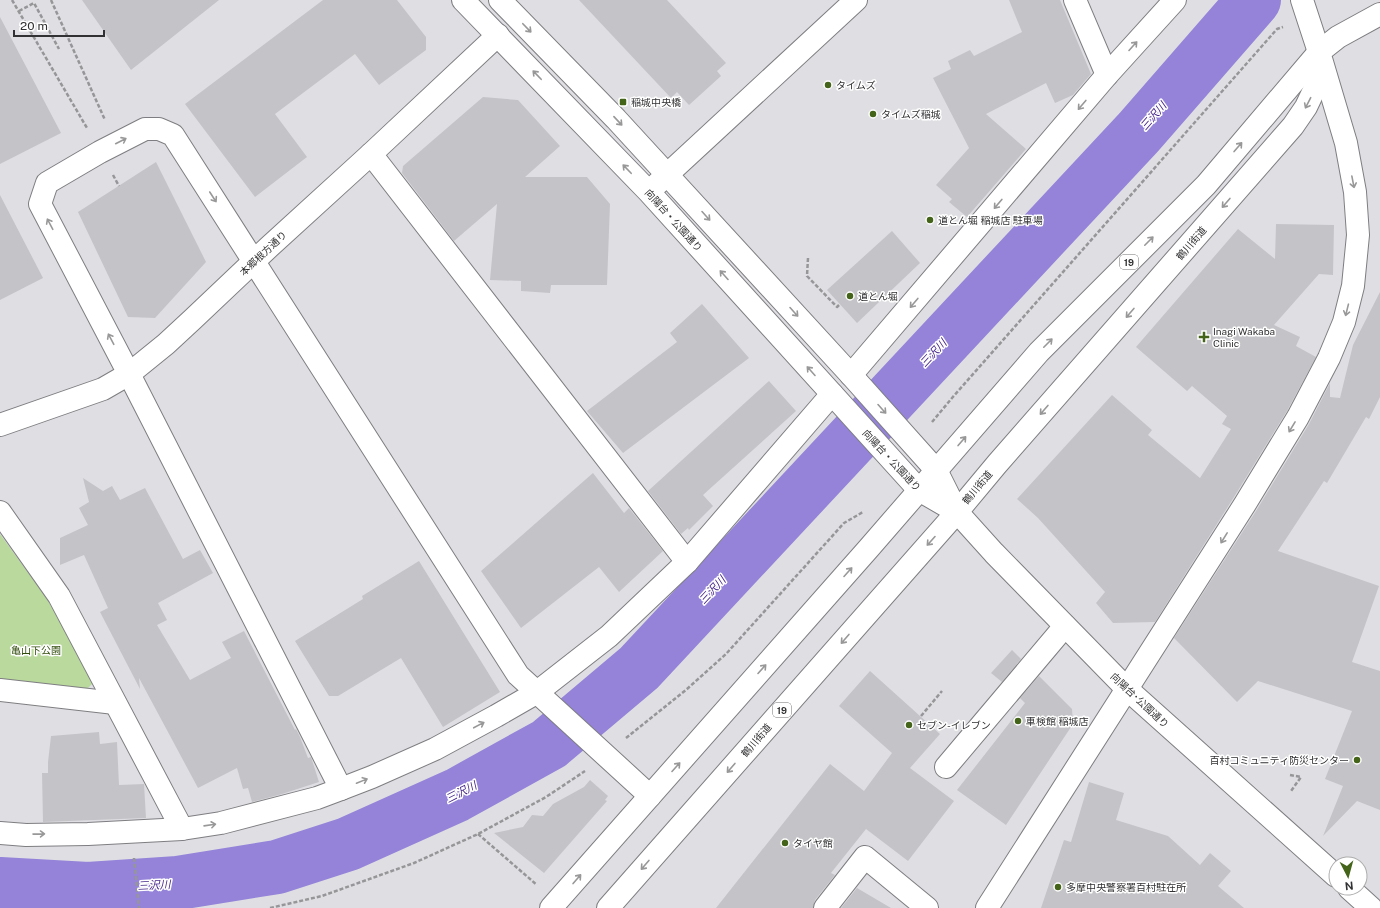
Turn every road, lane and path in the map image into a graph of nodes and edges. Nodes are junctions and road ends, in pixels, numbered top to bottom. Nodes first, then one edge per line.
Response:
1 (12, 0) edge
2 (51, 0) edge
3 (463, 0) edge
4 (500, 0) edge
5 (856, 0) edge
6 (1075, 0) edge
7 (1175, 0) edge
8 (1302, 0) edge
9 (19, 11) junction
10 (1380, 14) edge
11 (1288, 26) dead end
12 (498, 35) junction
13 (58, 49) dead end
14 (1320, 52) junction
15 (1107, 76) junction
16 (106, 121) dead end
17 (88, 130) dead end
18 (371, 154) junction
19 (110, 171) dead end
20 (668, 175) junction
21 (119, 186) dead end
22 (649, 192) junction
23 (808, 258) dead end
24 (254, 261) junction
25 (840, 304) dead end
26 (129, 374) junction
27 (858, 382) junction
28 (832, 394) junction
29 (932, 422) dead end
30 (0, 425) edge
31 (936, 470) junction
32 (918, 490) junction
33 (869, 508) dead end
34 (0, 512) edge
35 (957, 512) junction
36 (687, 562) junction
37 (1065, 626) junction
38 (1127, 689) junction
39 (0, 690) edge
40 (942, 691) dead end
41 (543, 699) junction
42 (115, 703) junction
43 (921, 716) dead end
44 (625, 738) dead end
45 (946, 767) dead end
46 (588, 769) dead end
47 (1290, 775) dead end
48 (341, 790) junction
49 (1291, 791) dead end
50 (650, 796) junction
51 (182, 829) junction
52 (0, 833) edge
53 (478, 834) junction
54 (134, 856) dead end
55 (1328, 869) edge
56 (541, 888) dead end
57 (1358, 896) edge
58 (139, 908) edge
59 (270, 908) edge
60 (551, 908) edge
61 (608, 908) edge
62 (825, 908) edge
63 (927, 908) edge
64 (987, 908) edge
65 (1371, 908) edge

1 - 9 path
2 - 16 path
3 - 12 street, 向陽台・公園通り
4 -> 20 street
5 - 20 street
6 - 15 street
15 -> 7 street
8 - 14 street, 鶴川街道 / 19
9 - 13 path
9 - 17 path
10 - 14 street
11 - 29 path
12 - 18 street, 本郷根方通り
22 -> 12 street, 向陽台・公園通り
31 -> 14 street, 19
14 -> 35 street, 鶴川街道 / 19
14 -> 38 street
15 -> 27 street
18 - 24 street, 本郷根方通り
18 - 36 street
19 - 21 path
20 - 22 street
20 -> 27 street
28 -> 22 street, 向陽台・公園通り
23 - 25 path
24 - 26 street, 本郷根方通り
26 -> 24 street
24 - 41 street
26 - 30 street, 本郷根方通り
26 - 48 street
27 -> 31 street
28 - 32 street, 向陽台・公園通り
28 - 36 street
31 - 32 street, 19
31 - 35 street
32 - 35 street, 向陽台・公園通り
50 -> 32 street, 19
33 - 44 path
34 - 42 street
35 - 37 street, 向陽台･公園通り
35 -> 61 street, 鶴川街道 / 19
36 - 41 street
37 - 38 street, 向陽台･公園通り
37 - 45 street
38 - 55 street, 向陽台･公園通り
38 - 64 street
39 - 42 street
40 - 43 path
48 -> 41 street
41 - 50 street
42 - 51 street
46 - 53 path
47 - 49 path
51 -> 48 street
60 -> 50 street, 19
52 -> 51 street
53 - 56 path
53 - 59 path
54 - 58 path
57 - 65 street
62 - 63 street

